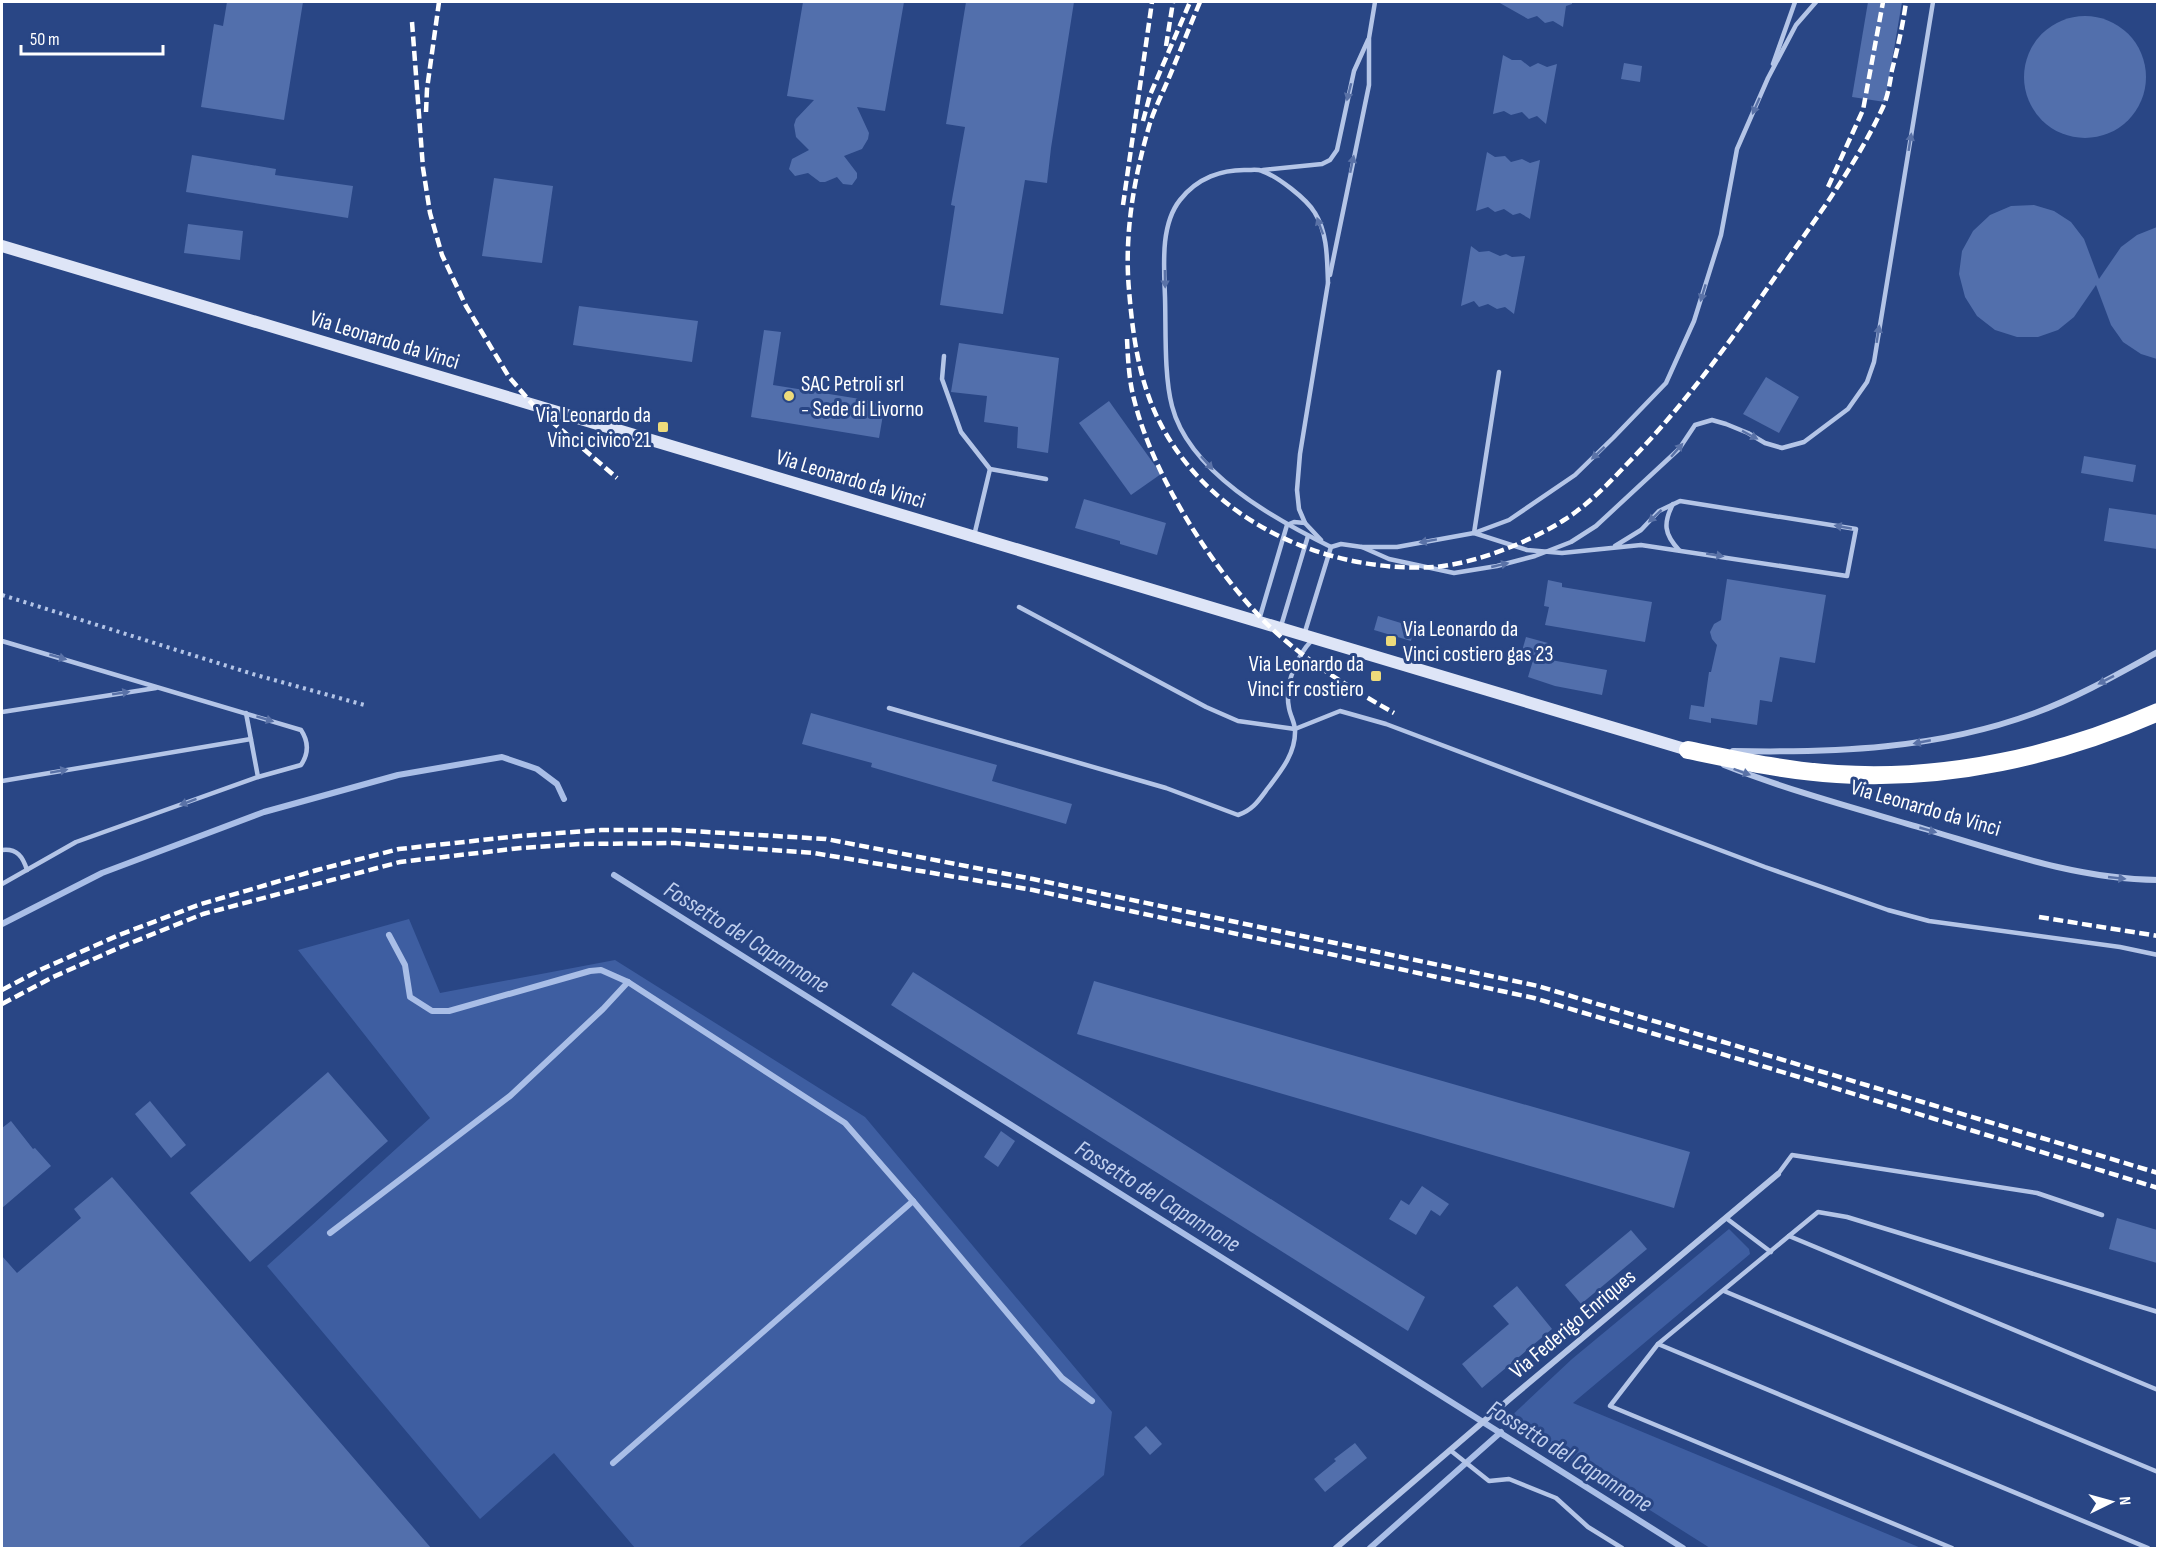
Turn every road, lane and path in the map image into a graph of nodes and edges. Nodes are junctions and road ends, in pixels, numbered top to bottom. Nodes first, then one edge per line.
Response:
1 (1375, 2) edge
2 (1795, 2) edge
3 (1816, 2) edge
4 (1933, 2) edge
5 (1369, 38) junction
6 (1768, 78) junction
7 (1262, 171) junction
8 (2, 246) edge
9 (1328, 283) junction
10 (944, 356) dead end
11 (1499, 372) dead end
12 (990, 469) junction
13 (1046, 479) dead end
14 (1673, 504) junction
15 (1305, 523) junction
16 (1287, 525) junction
17 (1474, 532) junction
18 (1314, 533) junction
19 (1308, 536) junction
20 (974, 537) junction
21 (1615, 546) junction
22 (1330, 547) junction
23 (1362, 547) junction
24 (1679, 550) junction
25 (1546, 552) junction
26 (2, 595) edge
27 (1019, 607) dead end
28 (1258, 621) junction
29 (1280, 628) junction
30 (1308, 637) junction
31 (2, 641) edge
32 (2157, 652) edge
33 (159, 687) junction
34 (368, 706) dead end
35 (889, 708) dead end
36 (2, 712) edge
37 (2157, 712) edge
38 (246, 714) junction
39 (1295, 729) junction
40 (251, 739) junction
41 (1688, 750) junction
42 (258, 777) junction
43 (2, 781) edge
44 (2, 850) edge
45 (27, 870) junction
46 (2157, 880) edge
47 (2, 884) edge
48 (2157, 954) edge
49 (1778, 1174) joint
50 (2102, 1215) dead end
51 (1726, 1218) junction
52 (1789, 1236) junction
53 (1771, 1252) junction
54 (1724, 1290) junction
55 (2157, 1312) edge
56 (1658, 1344) junction
57 (2157, 1390) edge
58 (1450, 1450) junction
59 (2157, 1472) edge
60 (1336, 1548) edge
61 (1622, 1548) edge
62 (1952, 1548) edge
63 (2148, 1548) edge

1 - 5 lane
2 - 6 lane
3 - 6 lane
25 -> 4 lane
5 -> 7 lane
9 -> 5 lane
6 -> 17 lane
9 -> 7 lane
7 -> 16 lane
8 - 20 main road, Via Leonardo da Vinci
9 - 15 lane
10 - 12 lane
11 - 17 lane
12 - 13 lane
12 - 20 lane
14 -> 21 lane
14 - 24 lane
24 -> 14 lane
15 - 16 lane
15 - 18 lane
16 - 19 lane
16 - 28 lane
17 -> 23 lane
17 - 25 lane
18 - 19 lane
18 - 22 lane
19 - 22 lane
19 - 29 lane
20 - 28 main road, Via Leonardo da Vinci
21 - 24 lane
21 - 25 lane
22 - 23 lane
22 - 30 lane
23 -> 25 lane
26 - 34 path
27 - 39 lane
28 - 29 main road, Via Leonardo da Vinci
29 - 30 main road, Via Leonardo da Vinci
30 - 39 lane
30 - 41 main road, Via Leonardo da Vinci
31 -> 33 lane
32 -> 41 street, Via Leonardo da Vinci
36 -> 33 lane
33 - 38 lane
35 - 39 lane
37 - 41 highway
38 - 40 lane
38 -> 42 lane
39 - 48 lane
40 - 42 lane
43 -> 40 lane
41 -> 46 street, Via Leonardo da Vinci
42 -> 45 lane
44 - 45 lane
45 - 47 lane
49 - 50 lane
49 - 51 street, Via Federigo Enriques
51 - 53 lane
51 - 58 street, Via Federigo Enriques
52 - 53 lane
52 - 55 lane
52 - 57 lane
53 - 54 lane
54 - 56 lane
54 - 59 lane
56 - 62 lane
56 - 63 lane
58 - 60 street, Via Federigo Enriques
58 - 61 lane

